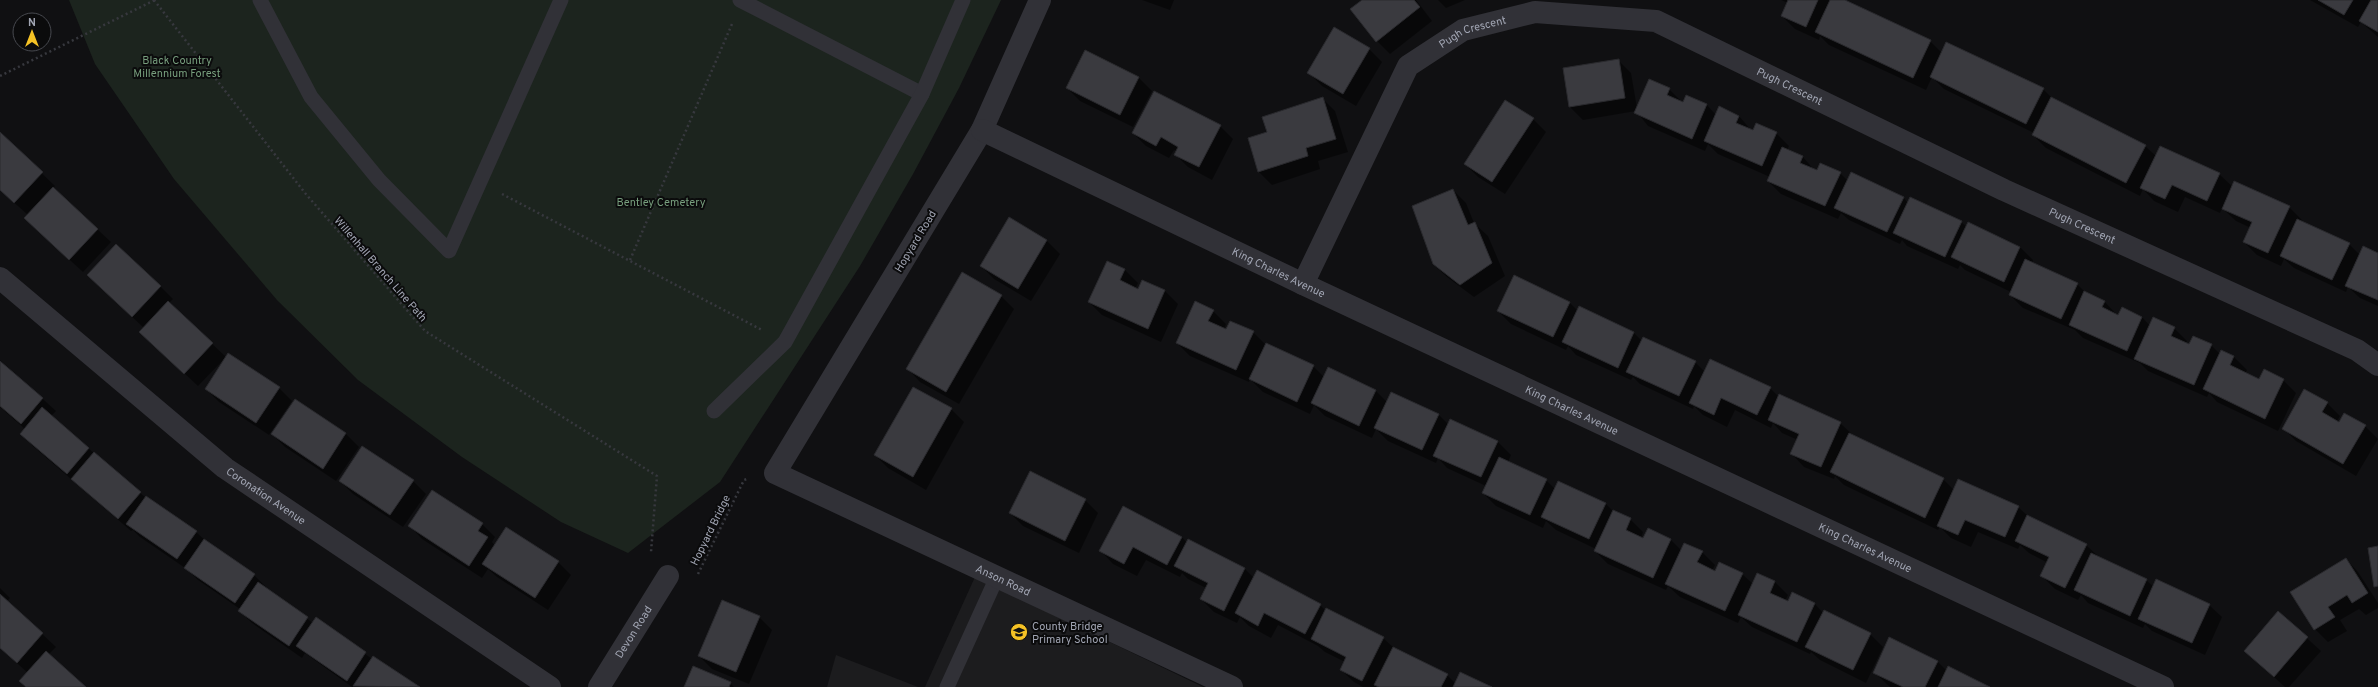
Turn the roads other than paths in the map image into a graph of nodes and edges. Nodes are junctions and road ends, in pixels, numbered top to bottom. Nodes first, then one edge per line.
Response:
1 (260, 0) edge
2 (561, 0) edge
3 (741, 0) edge
4 (963, 0) edge
5 (1040, 0) edge
6 (922, 94) junction
7 (982, 130) junction
8 (0, 278) edge
9 (1303, 284) junction
10 (2378, 364) edge
11 (714, 411) dead end
12 (775, 473) joint
13 (668, 576) dead end
14 (997, 577) junction
15 (550, 687) edge
16 (599, 687) edge
17 (947, 687) edge
18 (1232, 687) edge
19 (2163, 687) edge

1 - 2 lane
3 - 6 lane
4 - 6 lane
5 - 7 street, Hopyard Road
6 - 11 lane
7 - 9 street, King Charles Avenue
7 - 12 street, Hopyard Road
8 - 15 street, Coronation Avenue
9 - 10 street, Pugh Crescent
9 - 19 street, King Charles Avenue
12 - 14 street, Anson Road
13 - 16 street, Devon Road
14 - 17 lane
14 - 18 street, Anson Road

